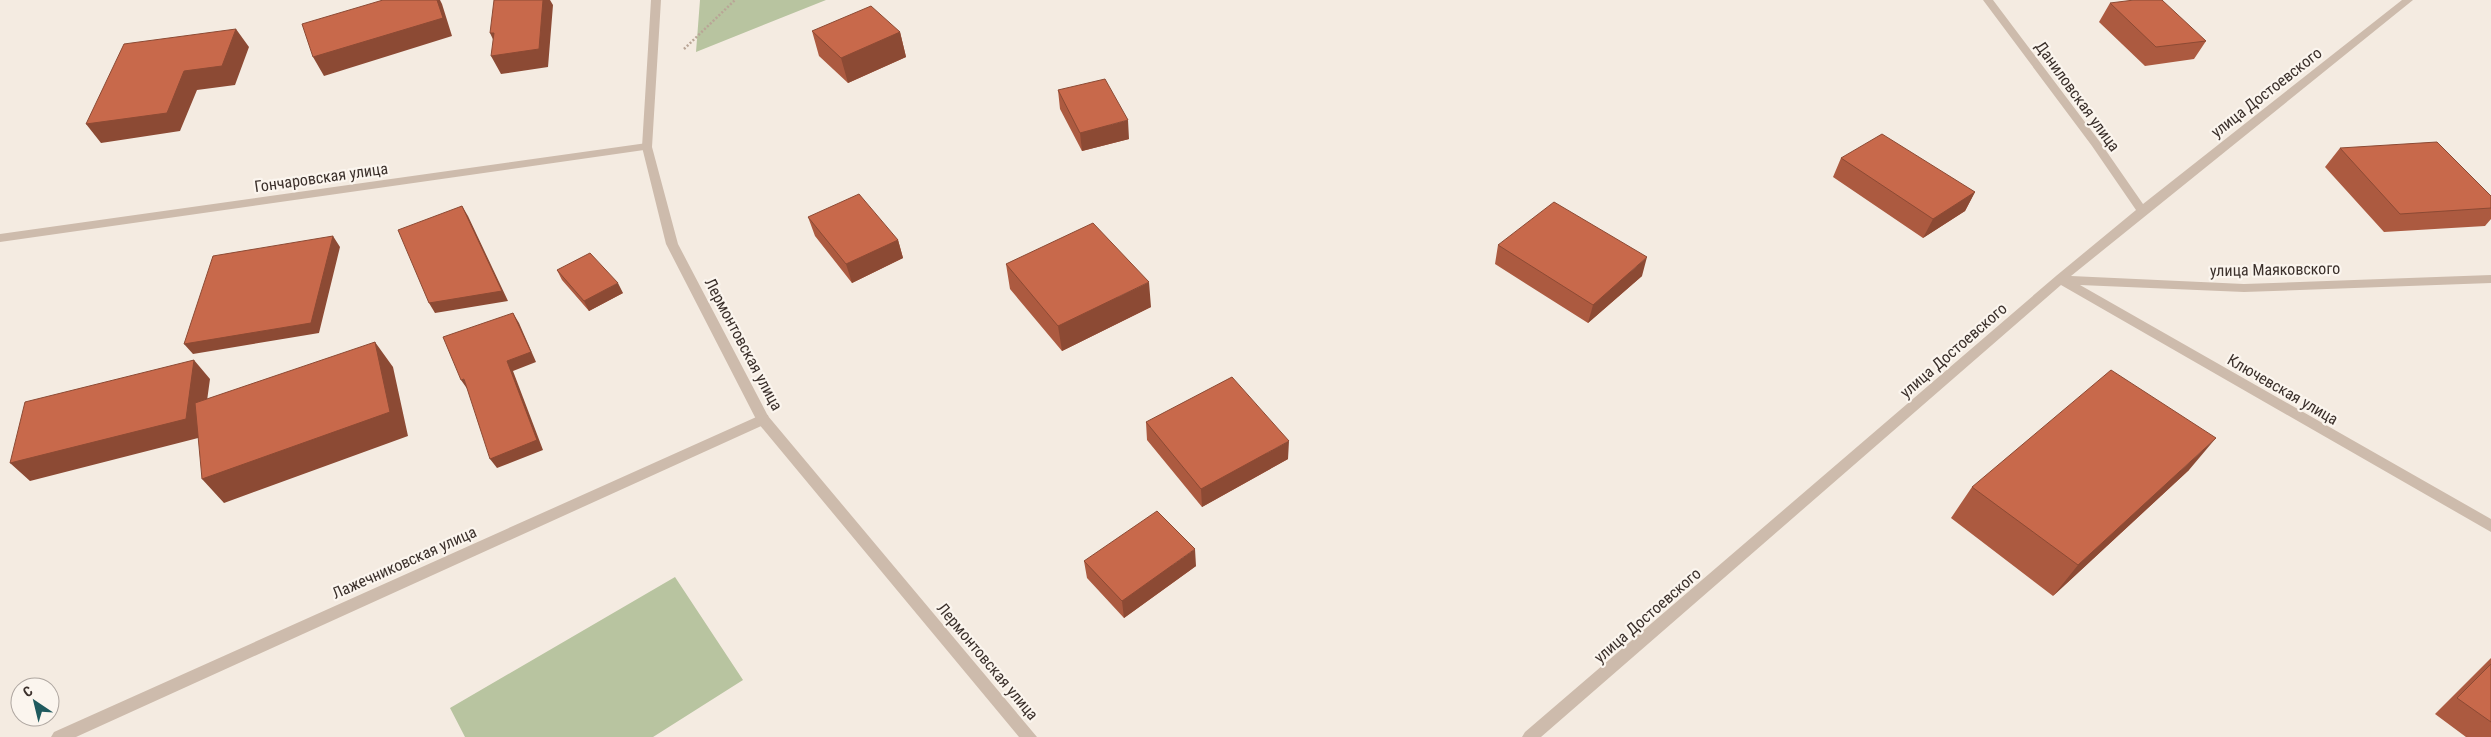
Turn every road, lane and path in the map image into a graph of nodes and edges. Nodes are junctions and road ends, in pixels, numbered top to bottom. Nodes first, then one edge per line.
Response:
1 (656, 0) edge
2 (734, 0) edge
3 (1988, 0) edge
4 (2408, 0) edge
5 (651, 81) junction
6 (647, 147) junction
7 (2142, 211) junction
8 (0, 238) edge
9 (2491, 279) edge
10 (2060, 280) junction
11 (763, 419) junction
12 (2491, 526) edge
13 (59, 737) edge
14 (1029, 737) edge
15 (1530, 737) edge

1 - 5 street, Лермонтовская улица
2 - 5 path
3 - 7 street, Даниловская улица
4 - 7 street, улица Достоевского
5 - 6 street, Лермонтовская улица
6 - 8 street, Гончаровская улица
6 - 11 street, Лермонтовская улица
7 - 10 street, улица Достоевского
9 - 10 street, улица Маяковского
10 - 12 street, Ключевская улица
10 - 15 street, улица Достоевского
11 - 13 street, Лажечниковская улица
11 - 14 street, Лермонтовская улица

